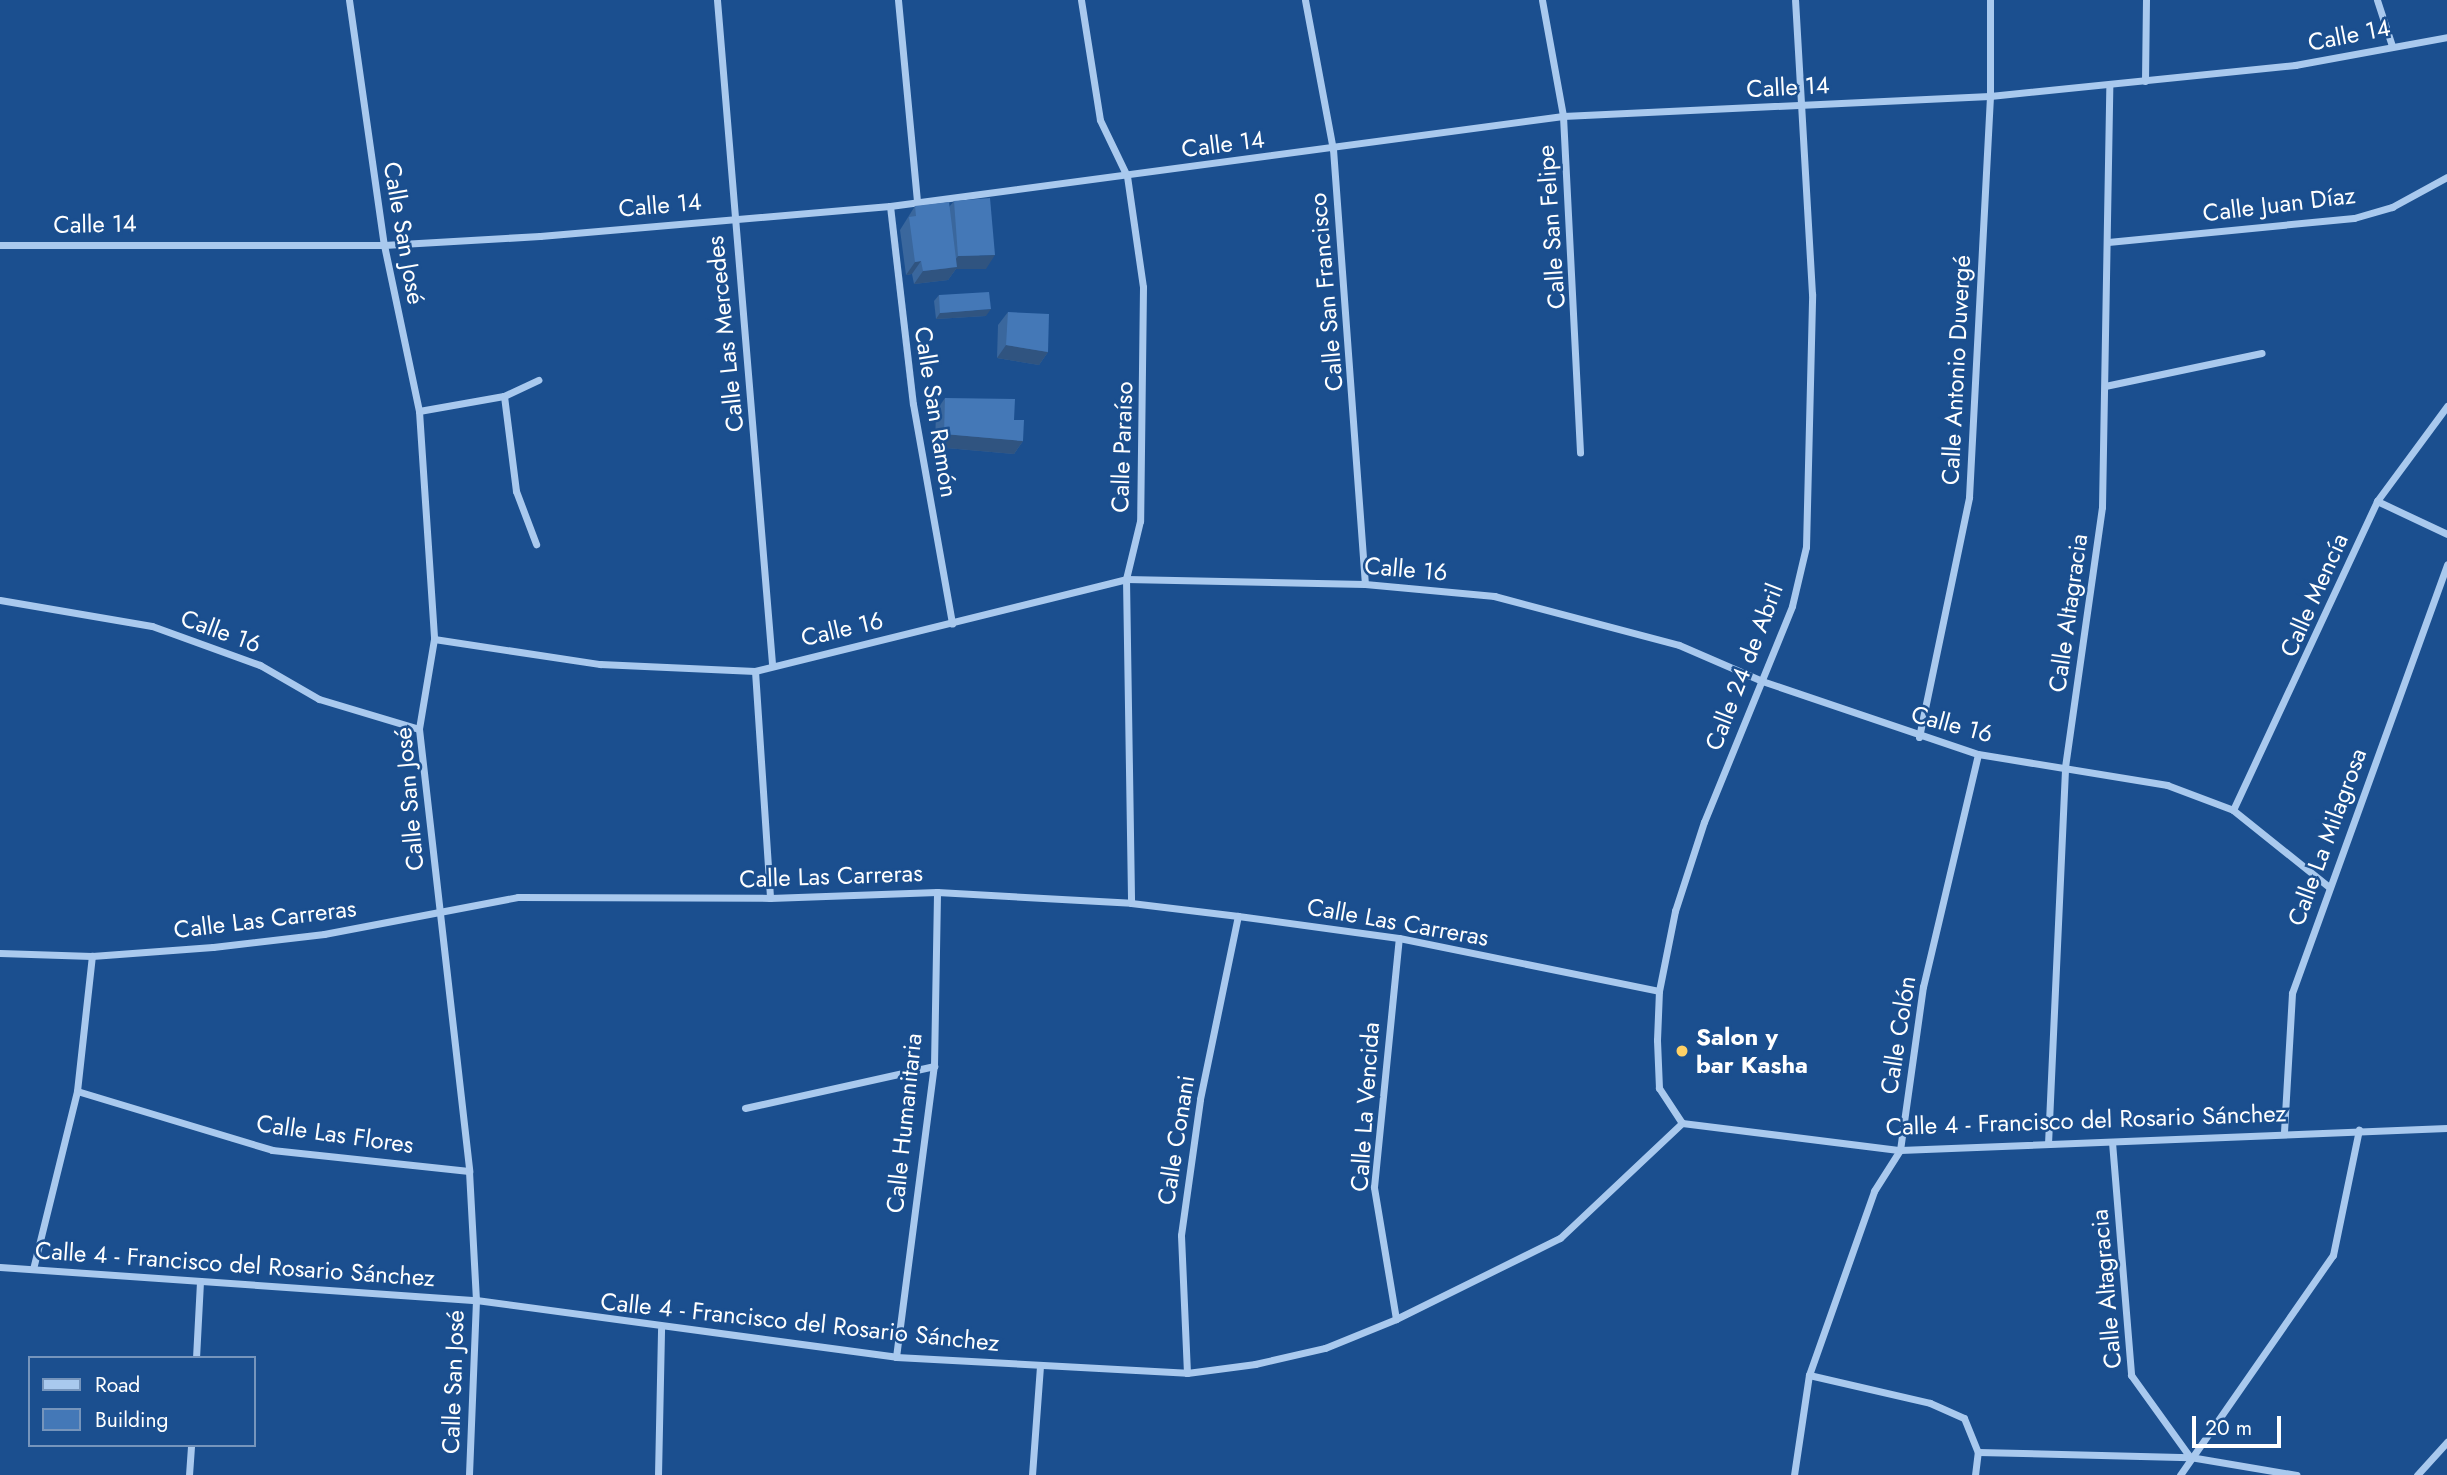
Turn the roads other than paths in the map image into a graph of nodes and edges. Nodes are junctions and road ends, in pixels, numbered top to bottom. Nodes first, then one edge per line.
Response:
1 (349, 0) edge
2 (717, 0) edge
3 (898, 0) edge
4 (1081, 0) edge
5 (1305, 0) edge
6 (1542, 0) edge
7 (1795, 0) edge
8 (1990, 0) edge
9 (2147, 0) edge
10 (2377, 0) edge
11 (2447, 37) edge
12 (2392, 47) junction
13 (2145, 81) junction
14 (2109, 85) junction
15 (1990, 96) junction
16 (1801, 107) junction
17 (1563, 116) junction
18 (1333, 149) junction
19 (1128, 176) junction
20 (2447, 177) edge
21 (916, 202) junction
22 (890, 206) junction
23 (732, 217) junction
24 (2108, 242) junction
25 (0, 245) edge
26 (384, 245) junction
27 (2262, 353) dead end
28 (538, 380) dead end
29 (2105, 386) junction
30 (504, 396) junction
31 (2447, 406) edge
32 (419, 411) junction
33 (1580, 453) dead end
34 (2377, 501) junction
35 (2447, 534) edge
36 (536, 544) dead end
37 (2447, 564) edge
38 (1126, 579) junction
39 (1365, 584) junction
40 (0, 600) edge
41 (952, 624) junction
42 (434, 639) junction
43 (772, 664) junction
44 (755, 671) junction
45 (1762, 681) junction
46 (419, 729) junction
47 (1919, 737) junction
48 (1978, 754) junction
49 (2065, 767) junction
50 (2233, 810) junction
51 (2329, 887) junction
52 (937, 892) junction
53 (770, 898) junction
54 (1131, 903) junction
55 (441, 915) junction
56 (1238, 916) junction
57 (1399, 938) junction
58 (0, 953) edge
59 (92, 956) junction
60 (1659, 991) junction
61 (933, 1066) junction
62 (77, 1091) junction
63 (746, 1108) dead end
64 (1682, 1123) junction
65 (2447, 1128) edge
66 (2359, 1130) junction
67 (2284, 1132) junction
68 (2112, 1142) junction
69 (2048, 1144) junction
70 (1900, 1150) junction
71 (468, 1171) junction
72 (0, 1268) edge
73 (33, 1269) junction
74 (201, 1281) junction
75 (476, 1300) junction
76 (1396, 1319) junction
77 (661, 1329) junction
78 (196, 1356) edge
79 (896, 1357) junction
80 (1040, 1366) junction
81 (1187, 1373) junction
82 (1809, 1375) junction
83 (2447, 1442) edge
84 (191, 1447) edge
85 (1978, 1452) junction
86 (2190, 1457) junction
87 (189, 1475) edge
88 (469, 1475) edge
89 (658, 1475) edge
90 (1032, 1475) edge
91 (1794, 1475) edge
92 (1975, 1475) edge
93 (2180, 1475) edge
94 (2296, 1475) edge
95 (2417, 1475) edge

1 - 26 street, Calle San José
2 - 23 street, Calle Las Mercedes
3 - 21 street
4 - 19 street, Calle Paraíso
5 - 18 street, Calle San Francisco
6 - 17 street, Calle San Felipe
7 - 16 street, Calle 24 de Abril
8 - 15 street, Calle Antonio Duvergé
9 - 13 street
10 - 12 street
11 - 12 street, Calle 14
12 - 13 street, Calle 14
13 - 14 street, Calle 14
14 - 15 street, Calle 14
14 - 24 street, Calle Altagracia
15 - 16 street, Calle 14
15 - 47 street, Calle Antonio Duvergé
16 - 17 street, Calle 14
16 - 45 street, Calle 24 de Abril
17 - 18 street, Calle 14
17 - 33 street, Calle San Felipe
18 - 19 street, Calle 14
18 - 39 street, Calle San Francisco
19 - 21 street, Calle 14
19 - 38 street, Calle Paraíso
20 - 24 street, Calle Juan Díaz
21 - 22 street, Calle 14
22 - 23 street, Calle 14
22 - 41 street, Calle San Ramón
23 - 26 street, Calle 14
23 - 43 street, Calle Las Mercedes
24 - 29 street, Calle Altagracia
25 - 26 street, Calle 14
26 - 32 street, Calle San José
27 - 29 street
28 - 30 street
29 - 49 street, Calle Altagracia
30 - 32 street
30 - 36 street
31 - 34 street, Calle Mencía
32 - 42 street, Calle San José
34 - 35 street
34 - 50 street, Calle Mencía
37 - 51 street, Calle La Milagrosa
38 - 39 street, Calle 16
38 - 41 street, Calle 16
38 - 54 street, Calle Paraíso
39 - 45 street, Calle 16
40 - 46 street, Calle 16
41 - 43 street, Calle 16
42 - 44 street, Calle 16
42 - 46 street, Calle San José
43 - 44 street, Calle 16
44 - 53 street
45 - 47 street, Calle 16
45 - 60 street, Calle 24 de Abril
46 - 55 street, Calle San José
47 - 48 street, Calle 16
48 - 49 street, Calle 16
48 - 70 street, Calle Colón
49 - 50 street, Calle 16
49 - 69 street, Calle Altagracia
50 - 51 street, Calle 16
51 - 67 street, Calle La Milagrosa
52 - 53 street, Calle Las Carreras
52 - 54 street, Calle Las Carreras
52 - 61 street, Calle Humanitaria
53 - 55 street, Calle Las Carreras
54 - 56 street, Calle Las Carreras
55 - 59 street, Calle Las Carreras
55 - 71 street, Calle San José
56 - 57 street, Calle Las Carreras
56 - 81 street, Calle Conani
57 - 60 street, Calle Las Carreras
57 - 76 street, Calle La Vencida
58 - 59 street, Calle Las Carreras
59 - 62 street
60 - 64 street, Calle 24 de Abril
61 - 63 street
61 - 79 street, Calle Humanitaria
62 - 71 street, Calle Las Flores
62 - 73 street
64 - 70 street, Calle 4 - Francisco del Rosario Sánchez
64 - 76 street, Calle 4 - Francisco del Rosario Sánchez
65 - 66 street, Calle 4 - Francisco del Rosario Sánchez
66 - 67 street, Calle 4 - Francisco del Rosario Sánchez
66 - 86 street
67 - 68 street, Calle 4 - Francisco del Rosario Sánchez
68 - 69 street, Calle 4 - Francisco del Rosario Sánchez
68 - 86 street, Calle Altagracia
69 - 70 street, Calle 4 - Francisco del Rosario Sánchez
70 - 82 street, Calle Colón
71 - 75 street, Calle San José
72 - 73 street, Calle 4 - Francisco del Rosario Sánchez
73 - 74 street, Calle 4 - Francisco del Rosario Sánchez
74 - 75 street, Calle 4 - Francisco del Rosario Sánchez
74 - 78 street
75 - 77 street, Calle 4 - Francisco del Rosario Sánchez
75 - 88 street, Calle San José
76 - 81 street, Calle 4 - Francisco del Rosario Sánchez
77 - 79 street, Calle 4 - Francisco del Rosario Sánchez
77 - 89 street
79 - 80 street, Calle 4 - Francisco del Rosario Sánchez
80 - 81 street, Calle 4 - Francisco del Rosario Sánchez
80 - 90 street
82 - 85 street
82 - 91 street, Calle Colón
83 - 95 street
84 - 87 street
85 - 86 street
85 - 92 street
86 - 93 street
86 - 94 street

